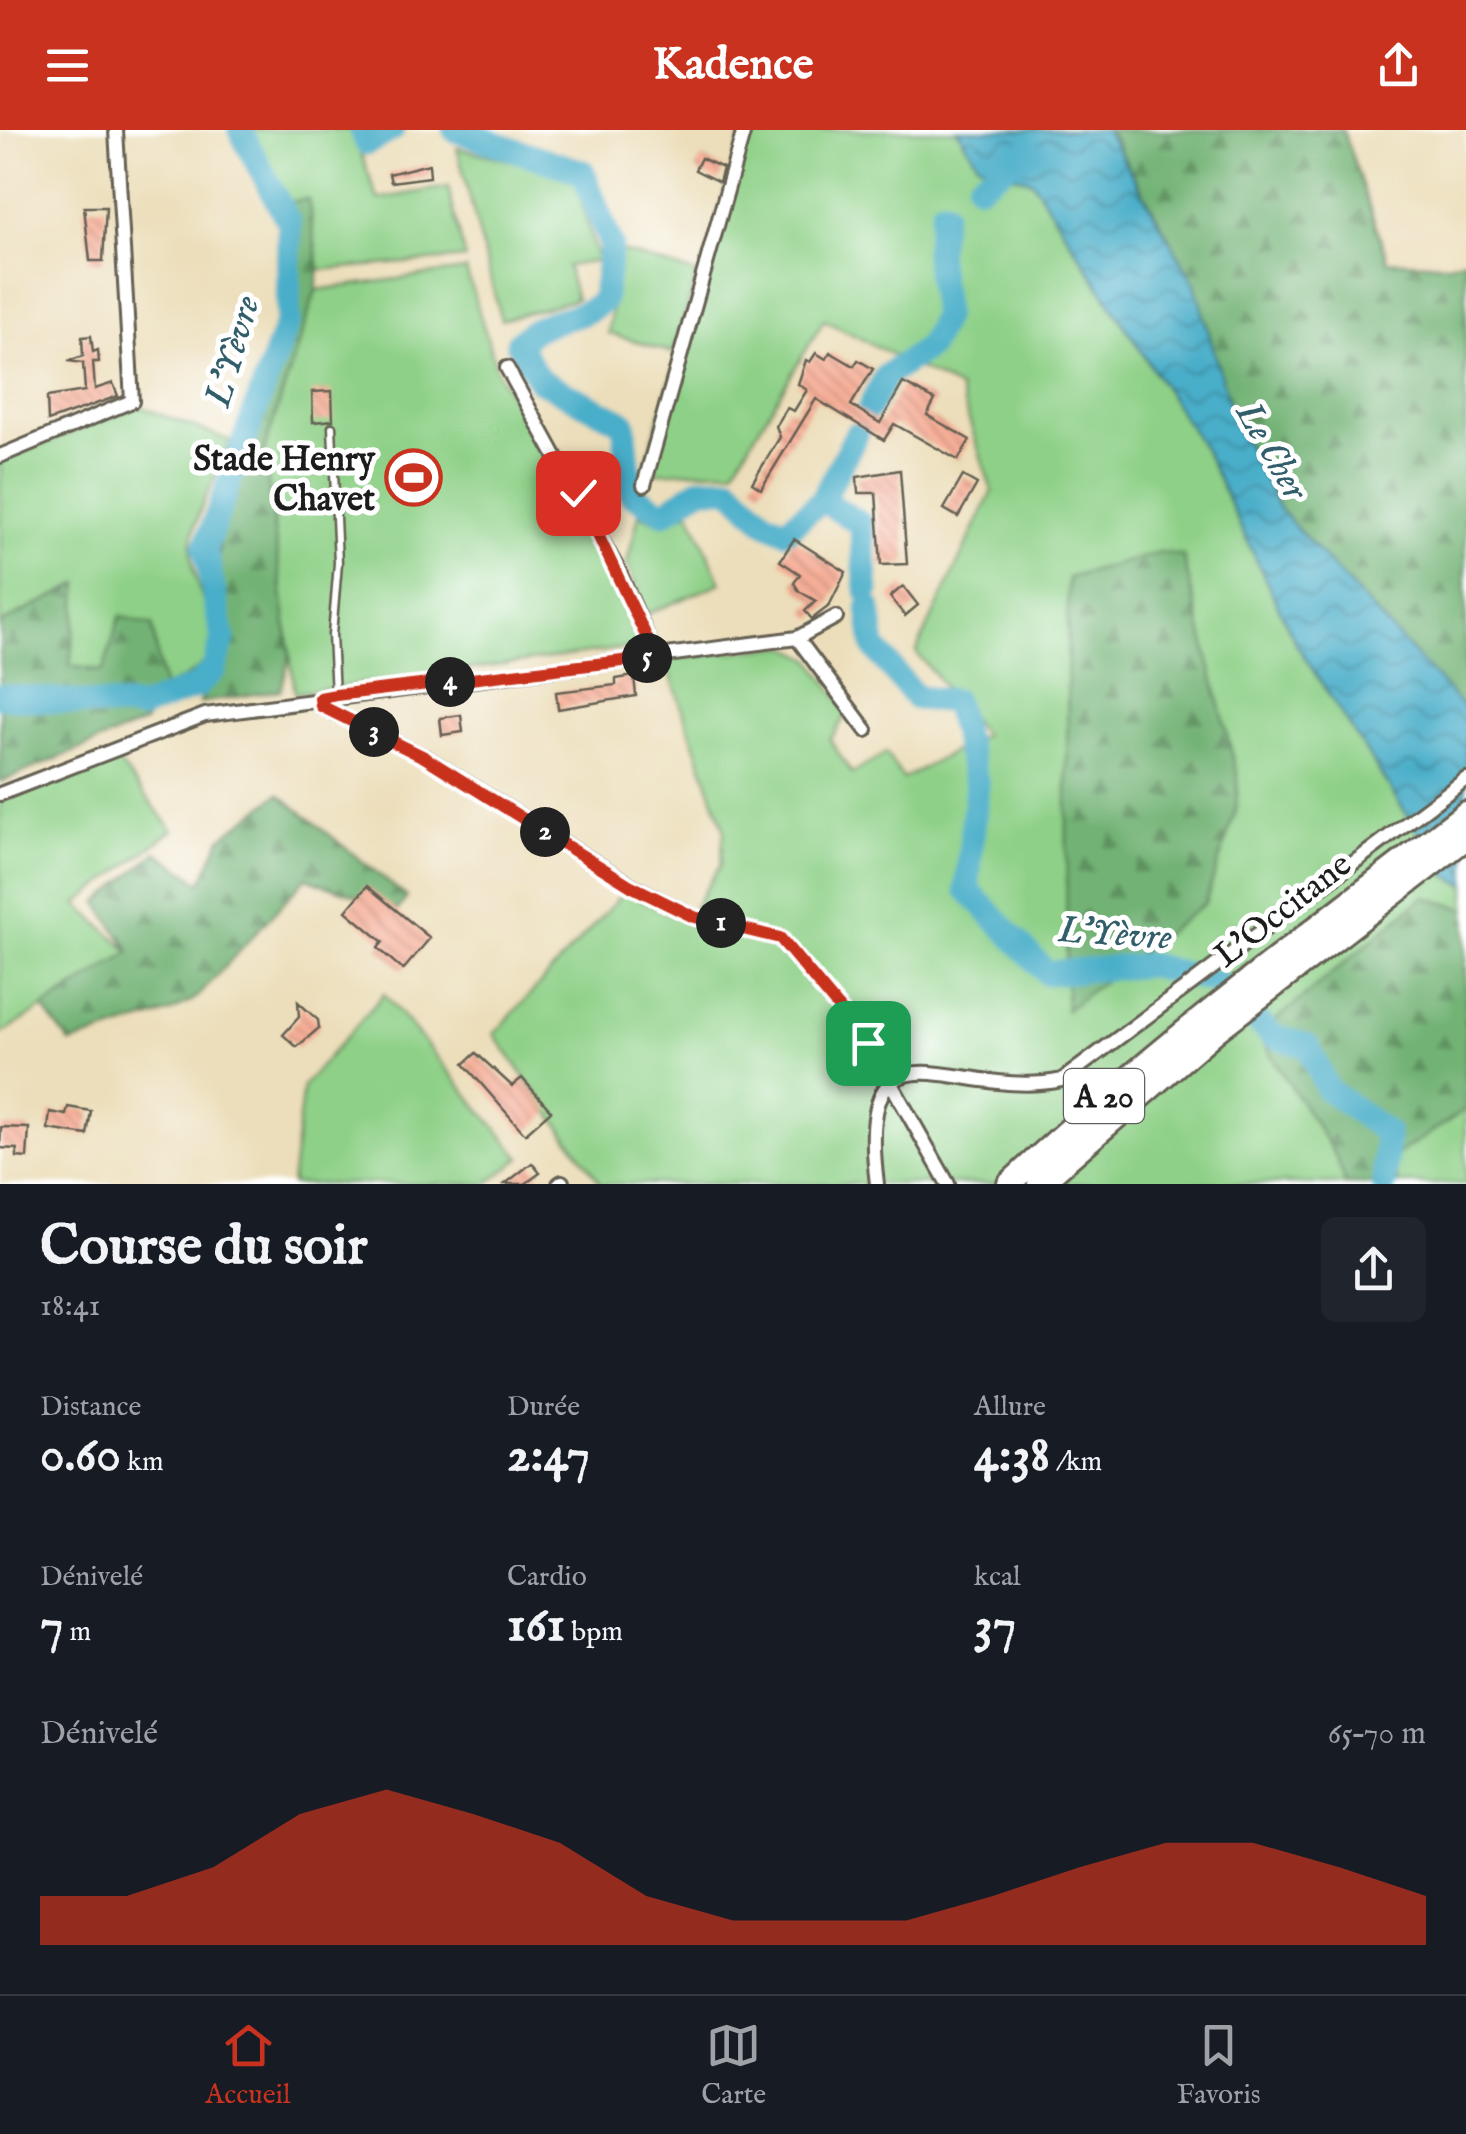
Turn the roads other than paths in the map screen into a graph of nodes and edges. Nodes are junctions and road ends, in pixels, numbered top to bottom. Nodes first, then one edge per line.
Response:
1 (116, 130) edge
2 (744, 130) edge
3 (507, 368) dead end
4 (332, 427) dead end
5 (0, 456) edge
6 (644, 485) dead end
7 (836, 617) dead end
8 (797, 638) junction
9 (656, 657) junction
10 (336, 695) junction
11 (320, 698) junction
12 (866, 730) dead end
13 (1466, 779) edge
14 (0, 794) edge
15 (1466, 813) edge
16 (1466, 838) edge
17 (1397, 878) junction
18 (1210, 1022) junction
19 (892, 1080) junction
20 (877, 1184) edge
21 (948, 1184) edge
22 (1009, 1184) edge
23 (1039, 1184) edge

1 - 5 street
2 - 6 street
3 - 9 street
4 - 10 lane
7 - 8 street
8 - 9 street
8 - 12 street
9 - 10 street
10 - 11 street
11 - 14 street
11 - 19 street
13 - 19 street
15 - 17 highway, L'Occitane / A 20
16 - 17 highway, L'Occitane / A 20
17 - 18 highway, L'Occitane / A 20
18 - 22 highway, L'Occitane / A 20
18 - 23 highway, L'Occitane / A 20
19 - 20 street
19 - 21 street

